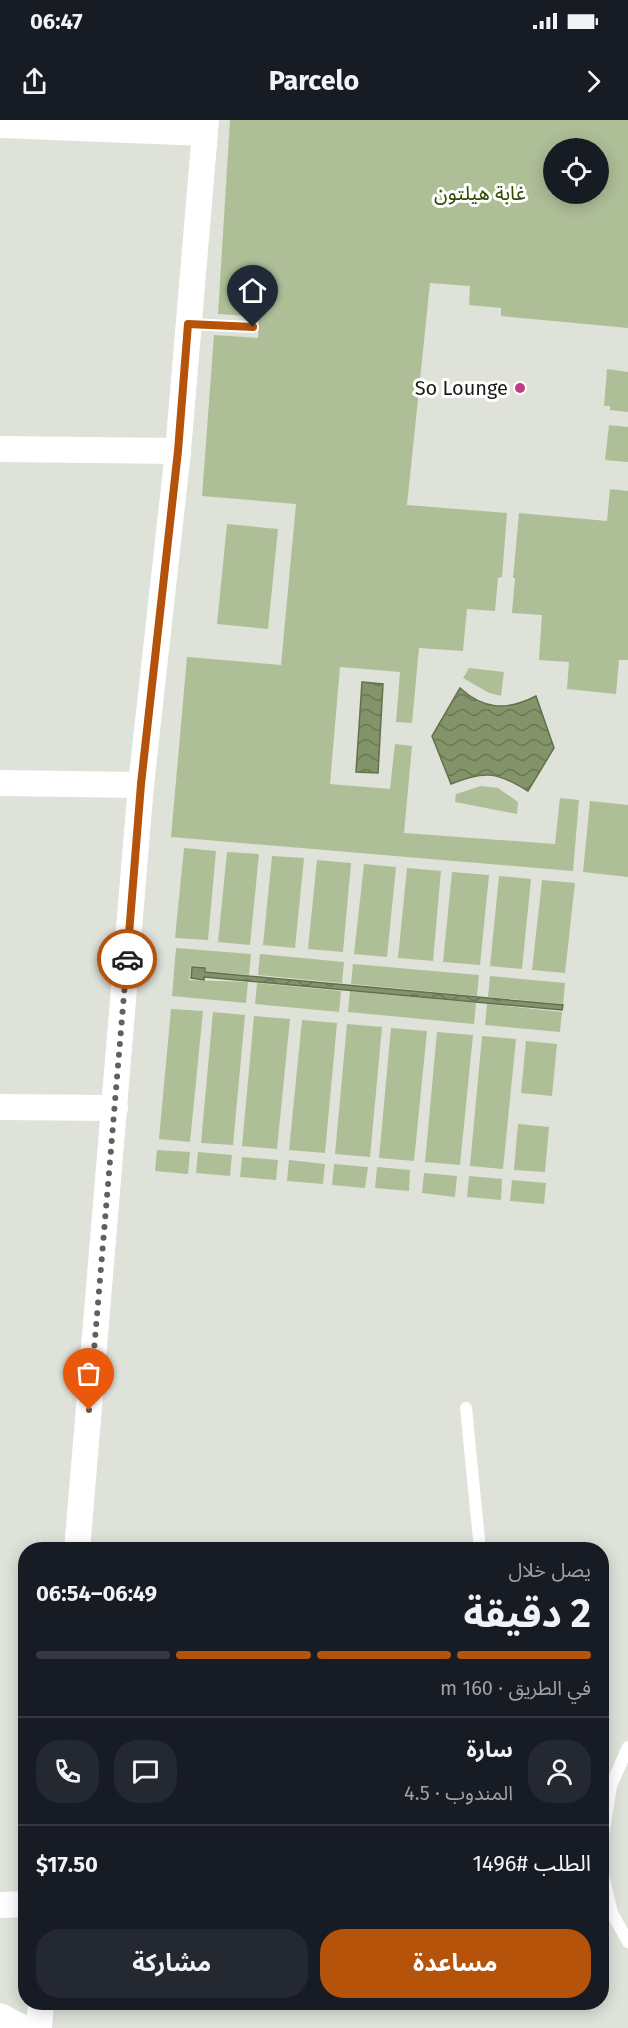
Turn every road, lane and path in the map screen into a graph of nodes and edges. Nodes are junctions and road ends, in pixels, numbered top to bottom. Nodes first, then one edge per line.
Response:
1 (0, 125) edge
2 (205, 127) edge
3 (188, 324) junction
4 (253, 327) dead end
5 (0, 449) edge
6 (178, 451) junction
7 (0, 783) edge
8 (141, 784) junction
9 (0, 1107) edge
10 (115, 1108) junction
11 (466, 1408) dead end
12 (78, 1542) edge
13 (479, 1542) edge
14 (628, 1748) edge
15 (609, 1783) edge
16 (609, 1900) edge
17 (18, 1904) edge
18 (0, 1905) edge
19 (628, 1942) edge
20 (40, 2010) edge
21 (0, 2016) edge
22 (23, 2028) edge
23 (39, 2028) edge

1 - 2 street
2 - 3 street
3 - 4 lane
3 - 6 street
5 - 6 street
6 - 8 street
7 - 8 street
8 - 10 street
9 - 10 street
10 - 12 street
11 - 13 lane
14 - 15 lane
16 - 19 lane
17 - 18 street
20 - 23 street
21 - 22 street

